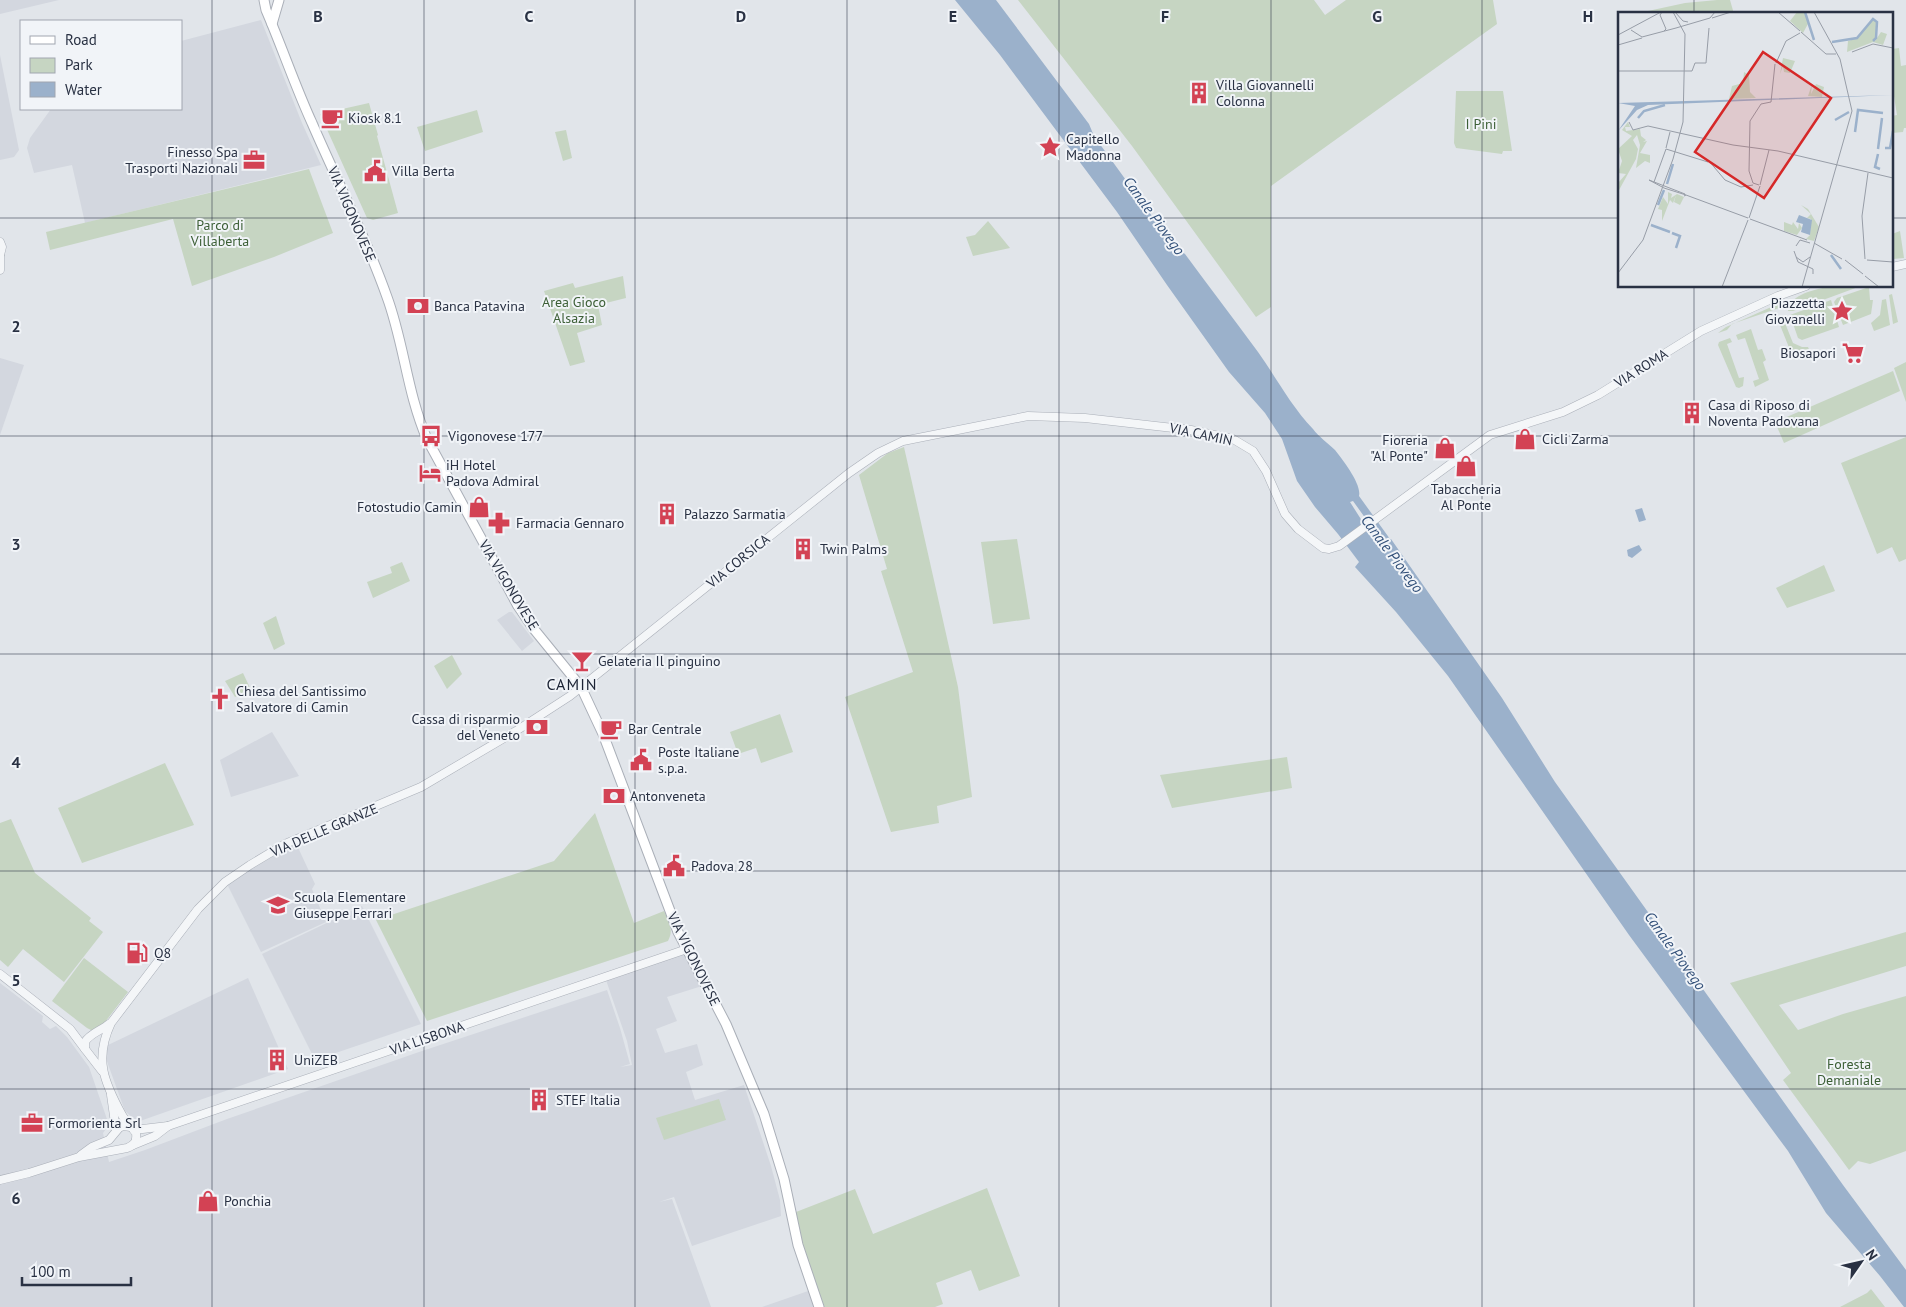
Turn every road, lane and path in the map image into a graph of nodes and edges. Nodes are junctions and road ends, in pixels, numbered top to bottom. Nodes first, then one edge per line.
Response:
1 (265, 1) edge
2 (278, 2) edge
3 (272, 24) junction
4 (0, 242) edge
5 (0, 254) edge
6 (0, 270) edge
7 (1800, 288) edge
8 (959, 429) joint
9 (1475, 444) joint
10 (581, 687) junction
11 (687, 949) junction
12 (0, 974) edge
13 (111, 1023) junction
14 (70, 1029) junction
15 (91, 1036) junction
16 (102, 1047) junction
17 (86, 1051) junction
18 (104, 1073) junction
19 (111, 1094) junction
20 (168, 1126) junction
21 (132, 1128) junction
22 (116, 1132) junction
23 (133, 1145) junction
24 (124, 1148) junction
25 (79, 1156) junction
26 (16, 1177) junction
27 (0, 1180) edge
28 (0, 1185) edge
29 (819, 1307) edge

1 - 2 main road, VIA VIGONOVESE
1 - 3 main road, VIA VIGONOVESE
2 - 3 main road, VIA VIGONOVESE
3 - 10 main road, VIA VIGONOVESE
4 - 5 street
5 - 6 street
7 - 9 street, VIA ROMA
8 - 9 street, VIA CAMIN
8 - 10 street, VIA CORSICA
10 - 11 main road, VIA VIGONOVESE
10 - 13 street, VIA DELLE GRANZE
11 - 20 street, VIA LISBONA
11 - 29 main road, VIA VIGONOVESE
12 - 14 street
13 - 15 street, VIA DELLE GRANZE
13 - 16 street, VIA DELLE GRANZE
14 - 15 street
14 - 17 street, VIA DELLE GRANZE
15 - 16 street
15 - 17 street
16 - 17 street
16 - 18 street, VIA DELLE GRANZE
17 - 18 street, VIA DELLE GRANZE
18 - 19 street, VIA DELLE GRANZE
19 - 21 street, VIA DELLE GRANZE
19 - 22 street, VIA DELLE GRANZE
20 - 21 street, VIA LISBONA
20 - 23 street, VIA LISBONA
21 - 22 street, VIA LISBONA
21 - 23 street
22 - 24 street
22 - 25 street, VIA LISBONA
23 - 24 street, VIA LISBONA
24 - 25 street, VIA LISBONA
25 - 26 street, VIA LISBONA
26 - 27 street, VIA LISBONA
26 - 28 street, VIA LISBONA

